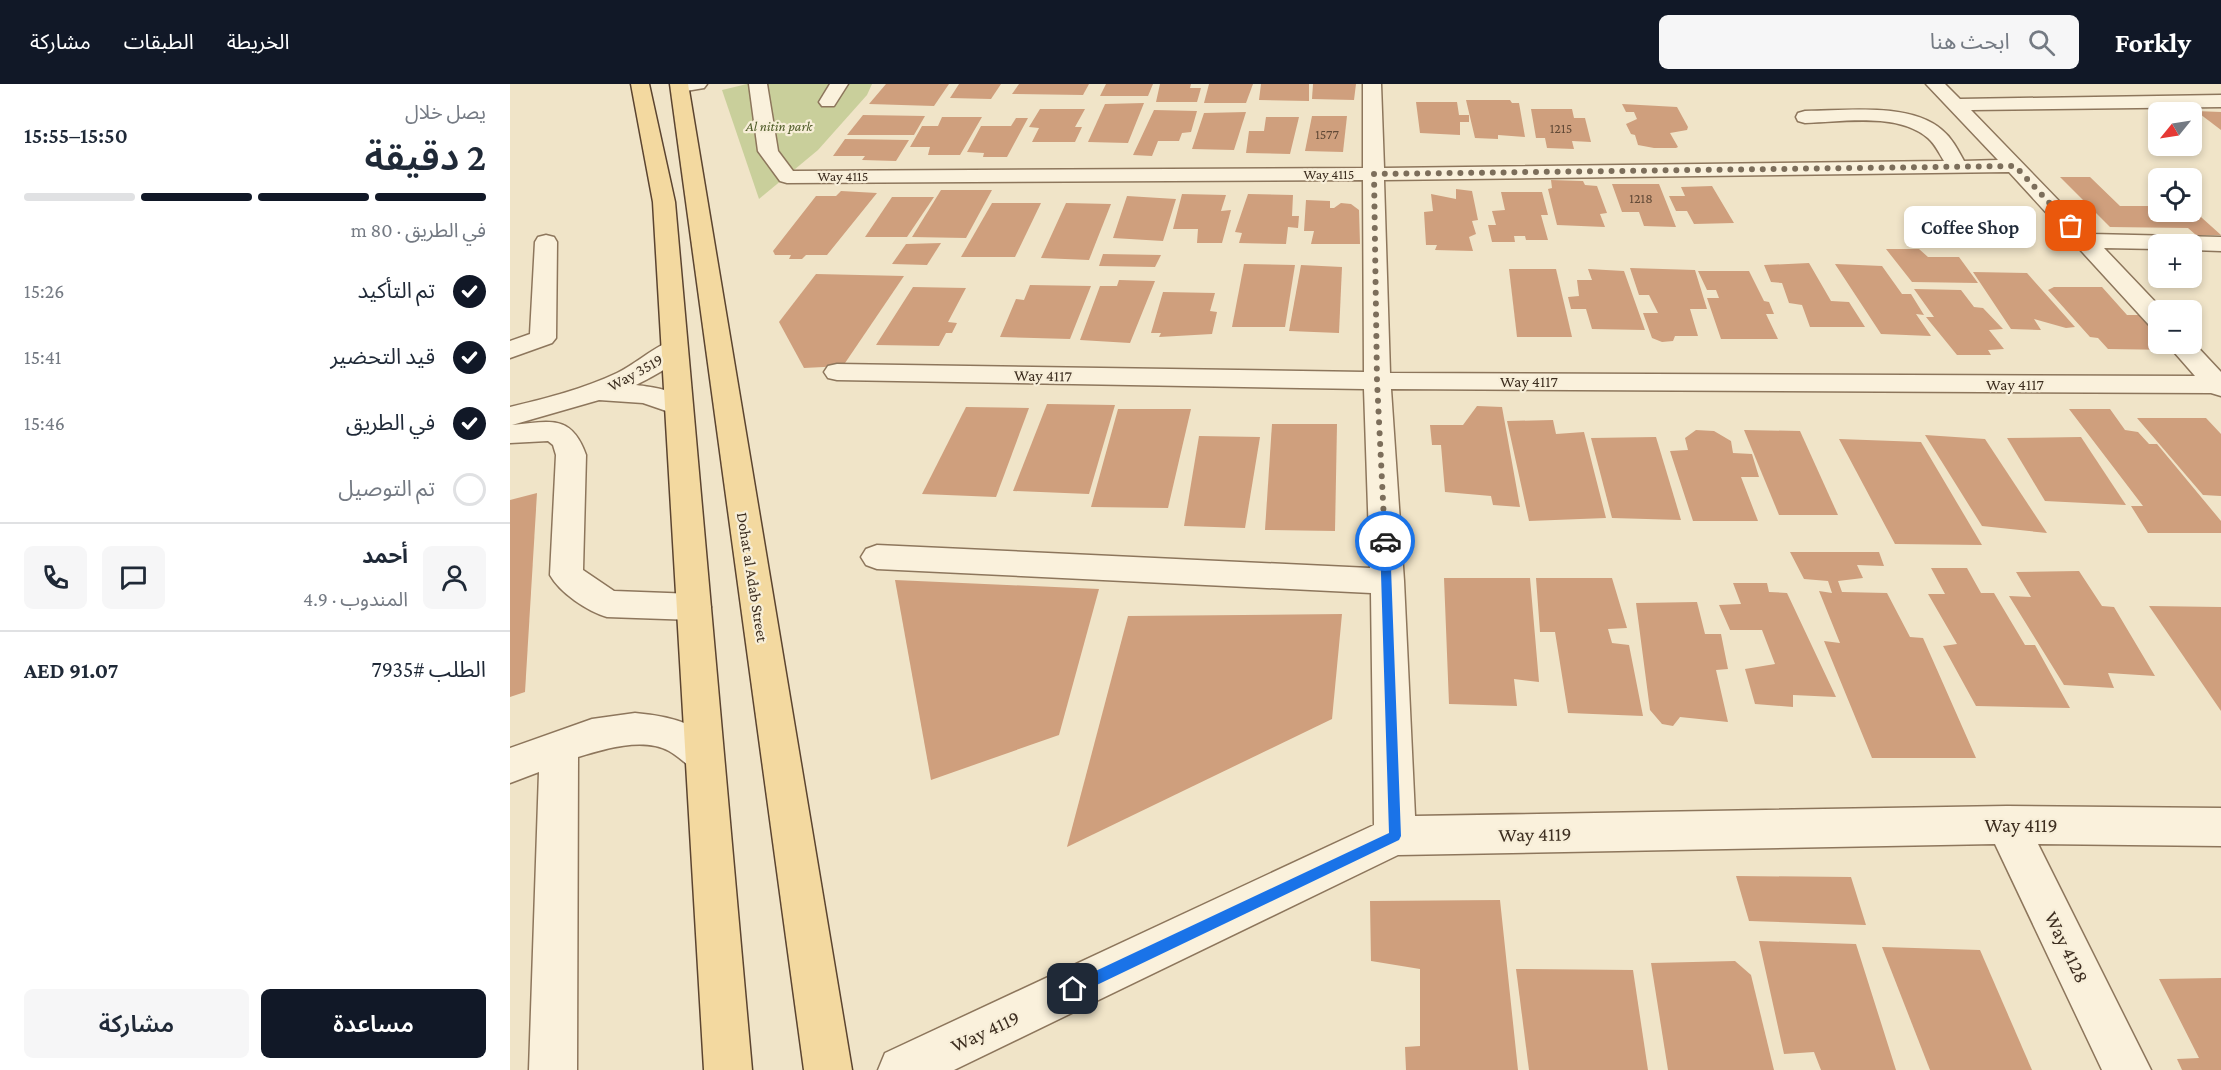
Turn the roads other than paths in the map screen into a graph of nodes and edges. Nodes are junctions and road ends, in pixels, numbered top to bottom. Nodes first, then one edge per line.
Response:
1 (640, 84) edge
2 (758, 84) edge
3 (839, 84) edge
4 (1372, 84) edge
5 (1935, 84) edge
6 (685, 85) edge
7 (2221, 100) edge
8 (828, 102) dead end
9 (1955, 105) junction
10 (1805, 117) dead end
11 (1957, 166) junction
12 (2015, 166) junction
13 (1374, 174) junction
14 (2085, 241) junction
15 (546, 242) dead end
16 (2221, 244) edge
17 (2148, 309) edge
18 (674, 348) junction
19 (510, 350) edge
20 (2190, 354) edge
21 (837, 372) dead end
22 (1377, 381) junction
23 (2220, 386) edge
24 (594, 394) junction
25 (678, 406) junction
26 (510, 416) edge
27 (510, 434) edge
28 (877, 557) dead end
29 (1387, 580) junction
30 (694, 607) junction
31 (559, 747) junction
32 (704, 757) junction
33 (510, 766) edge
34 (2007, 825) junction
35 (2221, 827) edge
36 (1395, 836) junction
37 (553, 1070) edge
38 (728, 1070) edge
39 (828, 1070) edge
40 (902, 1070) edge
41 (2127, 1070) edge

1 - 18 main road
2 - 13 street, Way 4115
3 - 8 street
4 - 13 street
5 - 9 street
6 - 39 main road, Dohat al Adab Street
7 - 9 street
9 - 12 street
10 - 11 street
11 - 12 street, Way 4115
11 - 13 street, Way 4115
12 - 14 street
13 - 22 street
14 - 16 street
14 - 17 street
15 - 19 street
18 - 24 street, Way 3519
18 - 25 main road
20 - 23 street
21 - 22 street, Way 4117
22 - 23 street, Way 4117
22 - 29 street
24 - 25 street, Way 3519
24 - 26 street, Way 3519
25 - 30 main road
27 - 30 street
28 - 29 street
29 - 36 street
30 - 32 main road
31 - 32 street
31 - 33 street
31 - 37 street
32 - 38 main road
34 - 35 street, Way 4119
34 - 36 street, Way 4119
34 - 41 street, Way 4128
36 - 40 street, Way 4119

